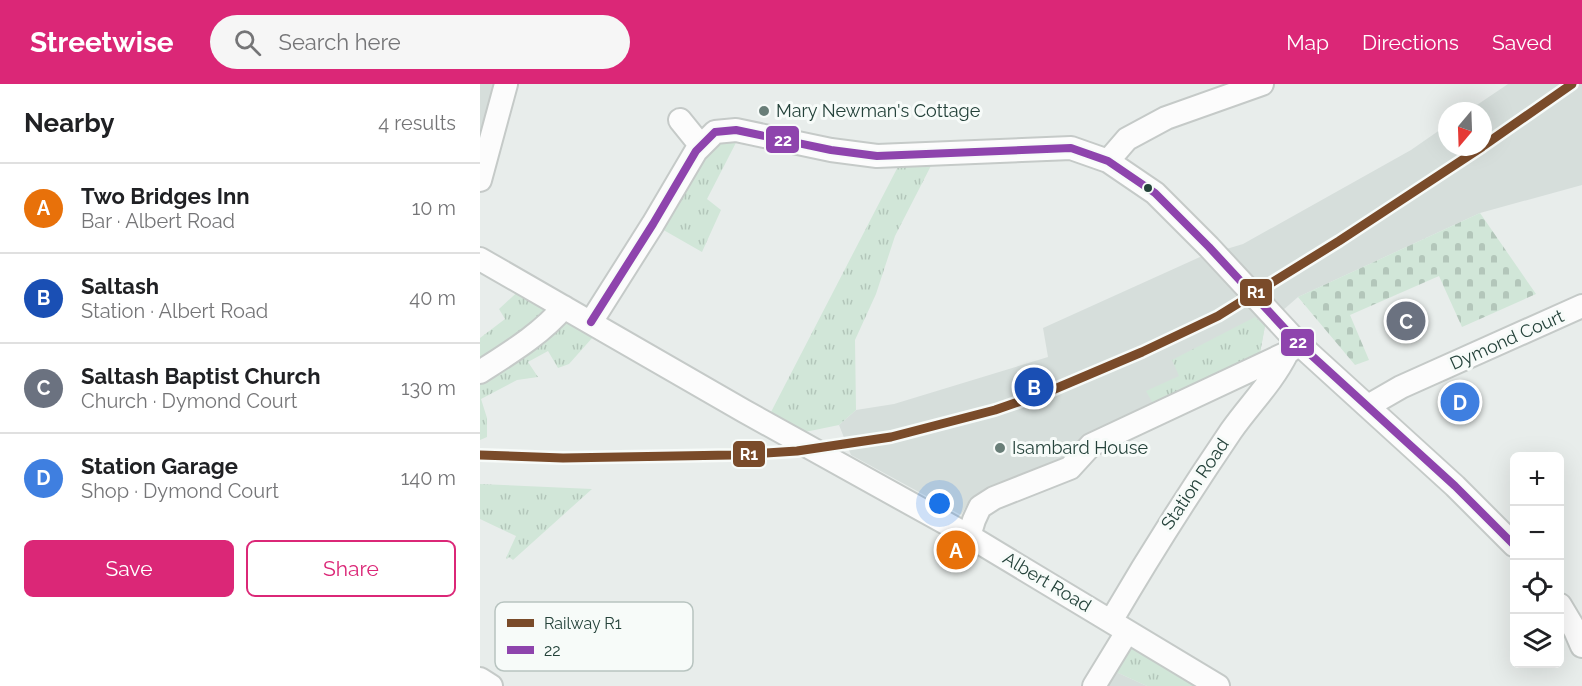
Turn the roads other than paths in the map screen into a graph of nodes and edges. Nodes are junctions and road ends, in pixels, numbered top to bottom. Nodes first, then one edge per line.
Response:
1 (506, 84) edge
2 (1262, 84) edge
3 (680, 120) dead end
4 (701, 146) junction
5 (1108, 161) junction
6 (480, 180) edge
7 (480, 259) edge
8 (1582, 306) edge
9 (564, 307) junction
10 (591, 322) junction
11 (1293, 349) junction
12 (480, 372) edge
13 (1368, 406) junction
14 (969, 536) junction
15 (1510, 540) edge
16 (1564, 612) edge
17 (1119, 626) junction
18 (1582, 646) edge
19 (480, 679) edge
20 (491, 686) edge
21 (1094, 686) edge
22 (1218, 686) edge

1 - 6 street
2 - 5 street
3 - 4 street
4 - 5 street
4 - 10 street
5 - 11 street
7 - 9 street, Albert Road
8 - 13 street, Dymond Court
9 - 10 street, Albert Road
9 - 12 street
10 - 14 street, Albert Road
11 - 13 street
11 - 14 street
11 - 17 street, Station Road
13 - 15 street
14 - 17 street, Albert Road
16 - 18 street
17 - 21 street, Station Road
17 - 22 street, Albert Road
19 - 20 street

